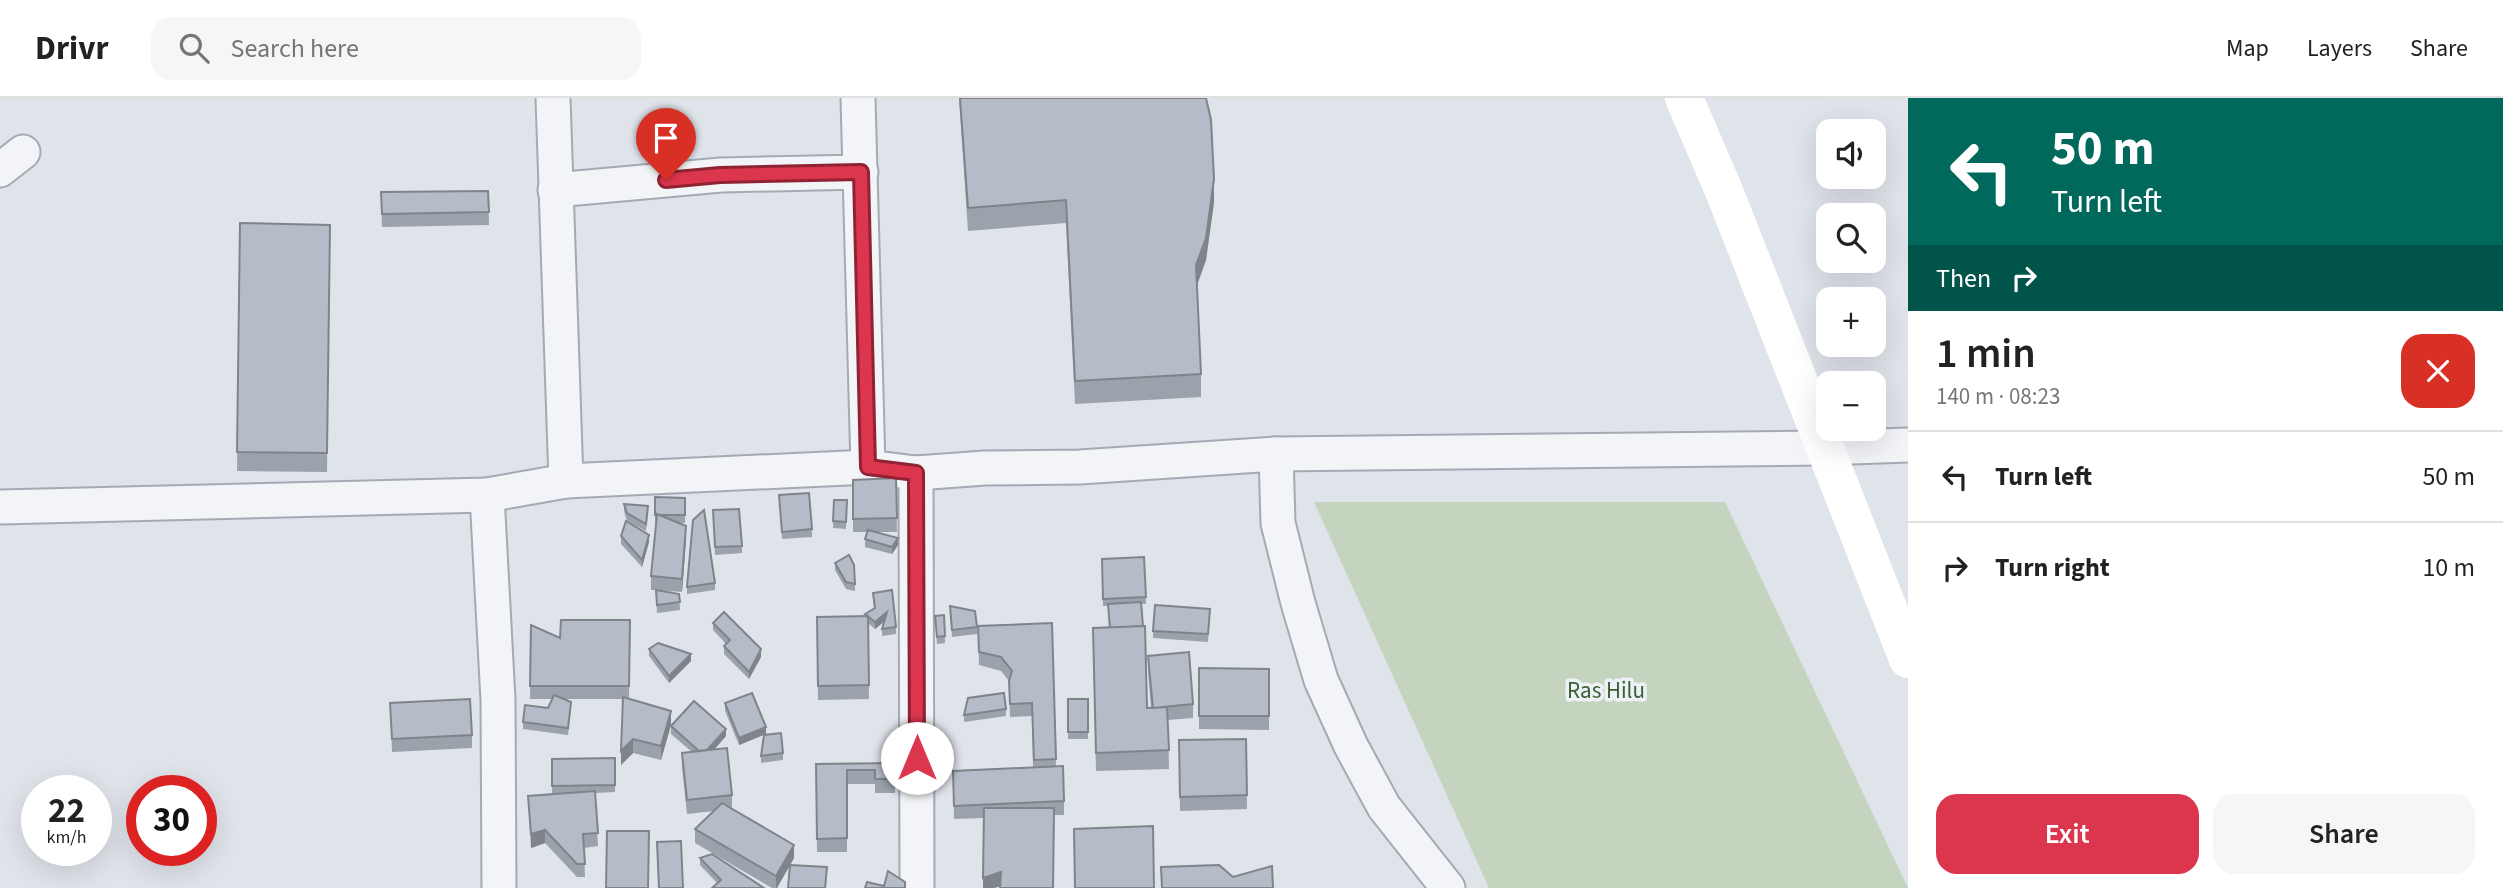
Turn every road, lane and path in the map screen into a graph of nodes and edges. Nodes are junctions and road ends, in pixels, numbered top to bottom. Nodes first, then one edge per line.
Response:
1 (553, 98) edge
2 (858, 98) edge
3 (1684, 98) edge
4 (861, 172) junction
5 (555, 190) junction
6 (1908, 445) edge
7 (1824, 448) junction
8 (1276, 454) junction
9 (868, 467) junction
10 (916, 473) junction
11 (566, 481) junction
12 (487, 495) junction
13 (0, 507) edge
14 (1908, 659) edge
15 (504, 884) edge
16 (916, 888) edge
17 (1448, 888) edge

1 - 5 street
2 - 4 street
3 - 7 main road
4 - 5 street
4 - 9 street
5 - 11 street
6 - 7 street
7 - 8 street
7 - 14 main road
8 - 10 street
8 - 17 street
9 - 10 street
9 - 11 street
10 - 16 street
11 - 12 street
12 - 13 street
12 - 15 street

